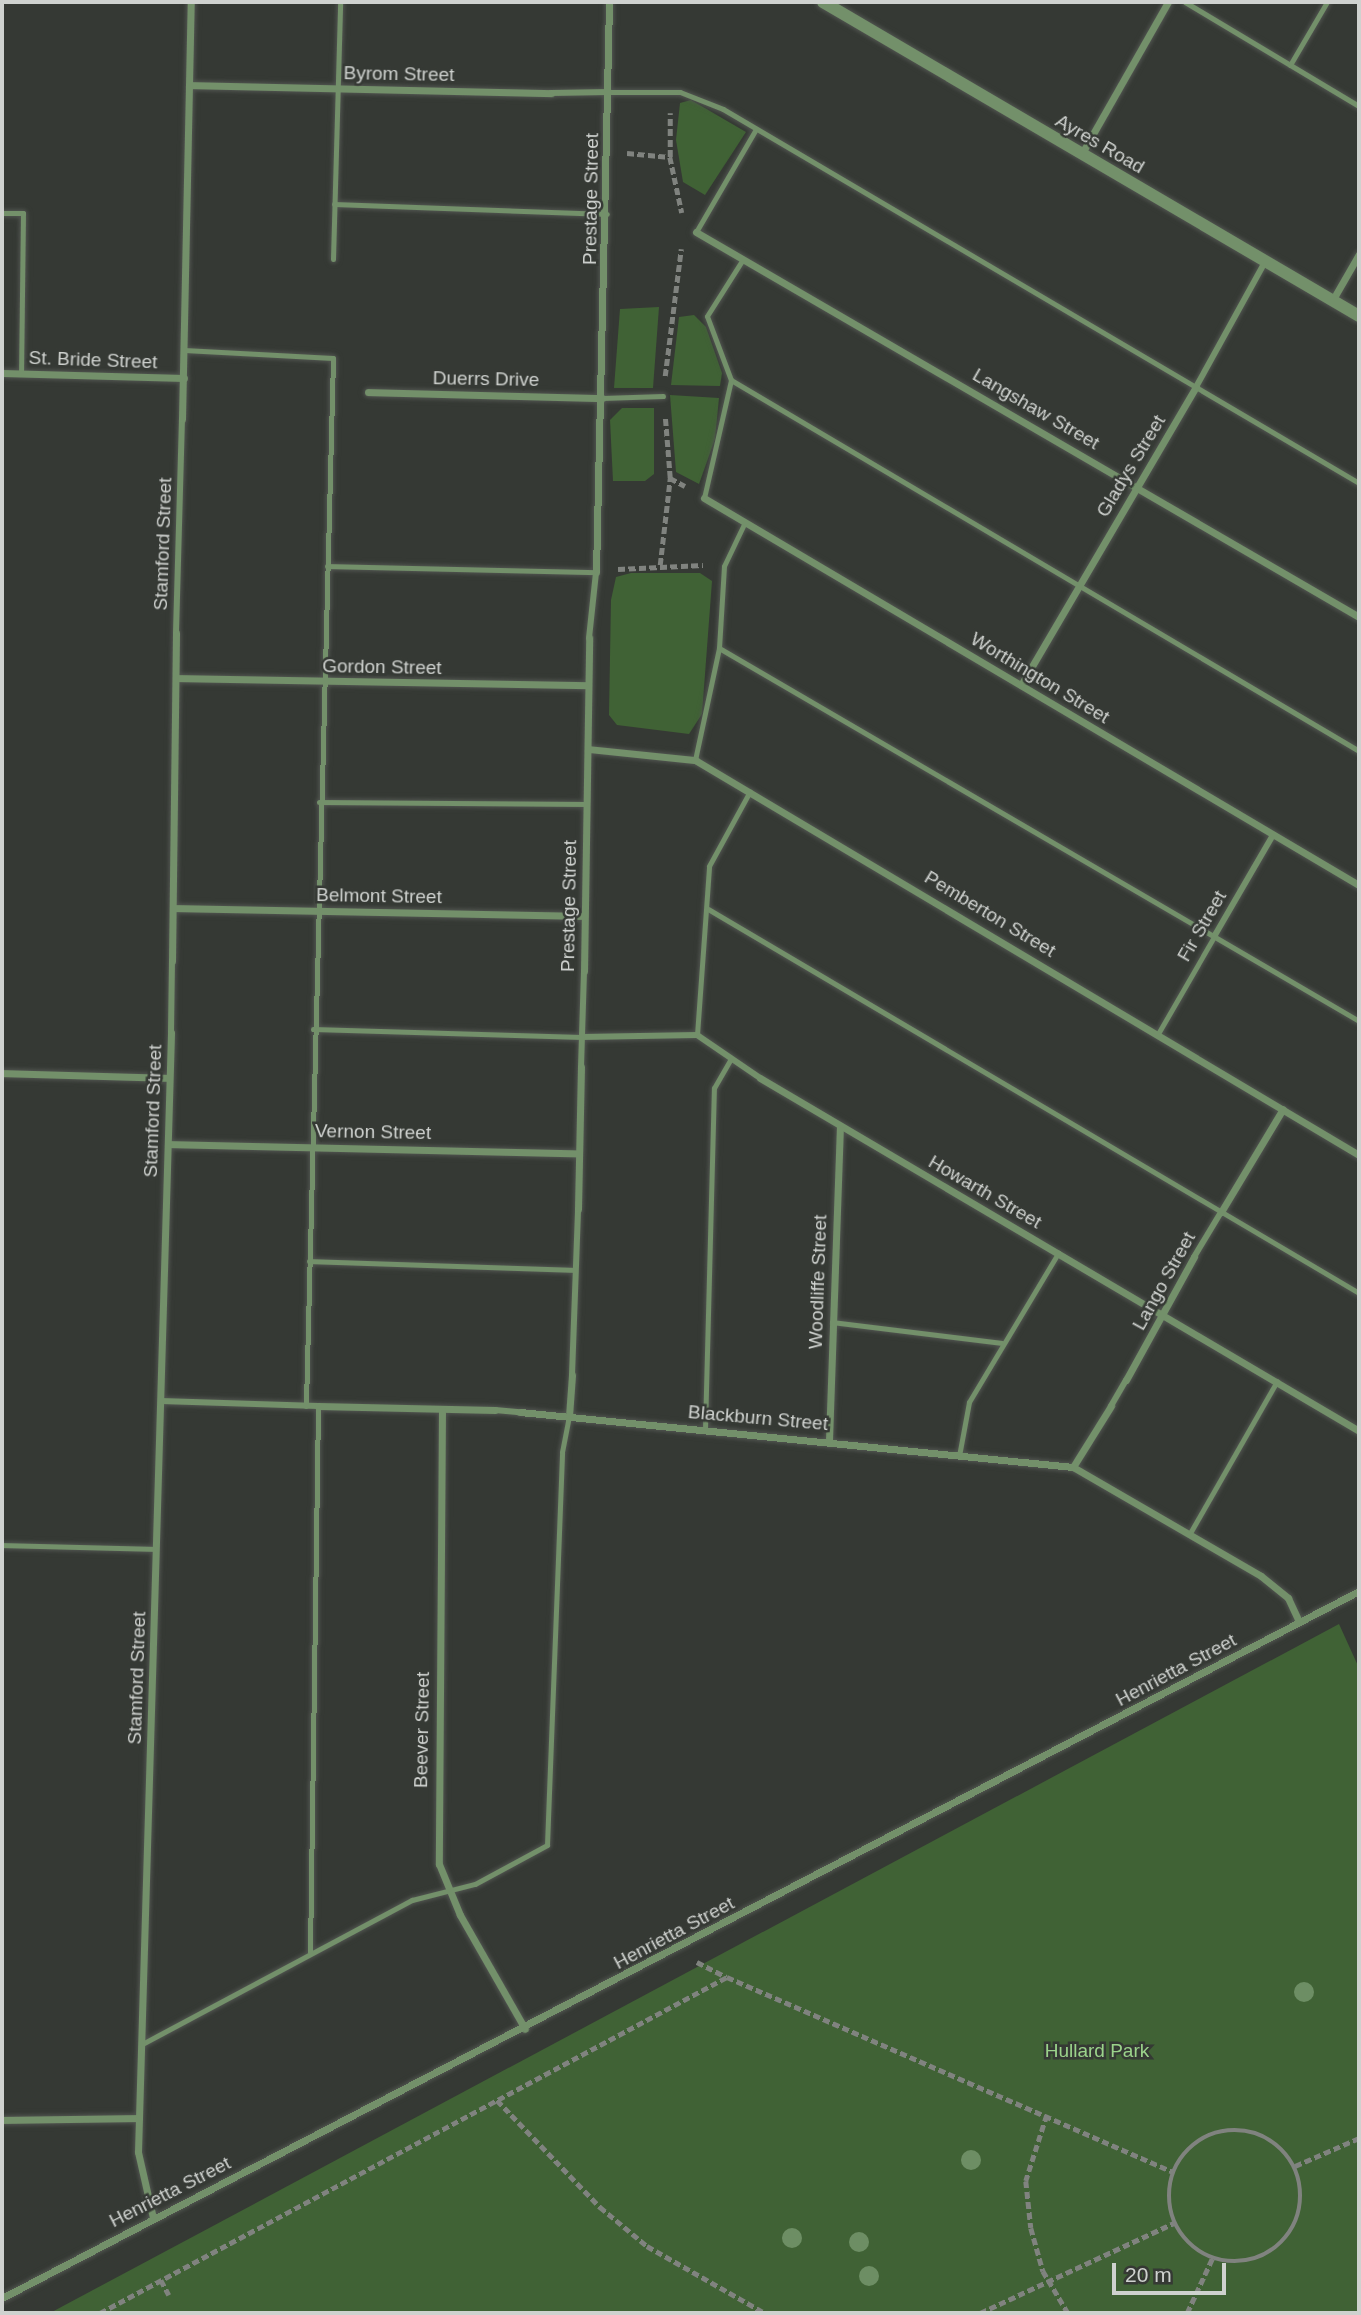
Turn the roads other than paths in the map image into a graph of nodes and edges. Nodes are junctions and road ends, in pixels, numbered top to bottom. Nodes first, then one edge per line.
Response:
1 (191, 2) edge
2 (340, 2) edge
3 (609, 2) edge
4 (823, 2) edge
5 (1168, 2) edge
6 (1185, 2) edge
7 (1327, 2) edge
8 (1290, 65) junction
9 (189, 85) junction
10 (336, 89) junction
11 (609, 92) junction
12 (551, 93) joint
13 (1359, 106) edge
14 (756, 129) junction
15 (1081, 156) junction
16 (334, 204) junction
17 (2, 213) edge
18 (607, 214) junction
19 (696, 232) joint
20 (1359, 254) edge
21 (334, 259) dead end
22 (743, 259) junction
23 (1265, 262) junction
24 (1332, 301) junction
25 (1359, 316) edge
26 (184, 350) junction
27 (2, 373) edge
28 (21, 373) junction
29 (184, 378) junction
30 (731, 380) junction
31 (1196, 387) junction
32 (368, 392) dead end
33 (663, 396) road end
34 (602, 398) junction
35 (182, 419) joint
36 (1359, 483) edge
37 (1138, 486) junction
38 (704, 498) joint
39 (745, 522) junction
40 (327, 566) junction
41 (596, 572) junction
42 (1080, 584) junction
43 (1359, 617) edge
44 (176, 633) joint
45 (589, 638) joint
46 (719, 648) junction
47 (176, 678) junction
48 (323, 682) junction
49 (586, 685) junction
50 (1021, 685) junction
51 (588, 749) junction
52 (1359, 751) edge
53 (695, 760) junction
54 (750, 790) junction
55 (319, 802) junction
56 (586, 804) junction
57 (1273, 835) junction
58 (1359, 885) edge
59 (174, 908) junction
60 (708, 909) junction
61 (316, 911) junction
62 (584, 916) junction
63 (1214, 935) junction
64 (172, 961) joint
65 (584, 971) joint
66 (1359, 1021) edge
67 (313, 1029) junction
68 (171, 1032) joint
69 (1159, 1032) junction
70 (697, 1035) junction
71 (582, 1037) junction
72 (731, 1058) junction
73 (580, 1067) joint
74 (2, 1073) edge
75 (169, 1078) junction
76 (761, 1078) joint
77 (1283, 1109) junction
78 (839, 1126) junction
79 (167, 1144) junction
80 (309, 1146) junction
81 (578, 1153) junction
82 (1359, 1156) edge
83 (578, 1209) joint
84 (1222, 1212) junction
85 (1058, 1253) junction
86 (1194, 1257) joint
87 (309, 1261) junction
88 (575, 1270) junction
89 (1359, 1293) edge
90 (1164, 1314) junction
91 (832, 1322) junction
92 (1002, 1343) junction
93 (572, 1375) joint
94 (1126, 1380) joint
95 (1277, 1380) junction
96 (161, 1401) junction
97 (306, 1406) junction
98 (318, 1406) junction
99 (1111, 1406) joint
100 (442, 1409) junction
101 (495, 1410) joint
102 (520, 1412) joint
103 (569, 1416) junction
104 (705, 1429) junction
105 (1359, 1431) edge
106 (829, 1440) junction
107 (959, 1456) junction
108 (1073, 1468) junction
109 (1190, 1533) junction
110 (2, 1545) edge
111 (156, 1549) junction
112 (1359, 1592) edge
113 (1299, 1622) junction
114 (447, 1889) junction
115 (310, 1952) junction
116 (525, 2029) junction
117 (142, 2044) junction
118 (139, 2118) junction
119 (2, 2120) edge
120 (153, 2218) junction
121 (2, 2298) edge

1 - 9 street, Stamford Street
2 - 10 lane
3 - 11 street, Prestage Street
4 - 15 street, Ayres Road
5 - 15 street
6 - 8 lane
7 - 8 lane
8 - 13 lane
9 - 10 street, Byrom Street
9 - 26 street, Stamford Street
10 - 12 street, Byrom Street
10 - 16 lane
11 - 12 street, Byrom Street
11 - 14 lane
11 - 18 street, Prestage Street
14 - 19 lane
14 - 31 lane
15 - 23 street, Ayres Road
16 - 18 lane
16 - 21 lane
17 - 28 lane
18 - 34 street, Prestage Street
19 - 22 street, Langshaw Street
20 - 24 street
22 - 30 lane
22 - 37 street, Langshaw Street
23 - 24 street, Ayres Road
23 - 31 street, Gladys Street
24 - 25 street, Ayres Road
26 - 29 street, Stamford Street
26 - 40 lane
27 - 28 street, St. Bride Street
28 - 29 street, St. Bride Street
29 - 35 street, Stamford Street
30 - 38 lane
30 - 42 lane
31 - 36 lane
31 - 37 street, Gladys Street
32 - 34 street, Duerrs Drive
33 - 34 lane
34 - 41 street, Prestage Street
35 - 44 street, Stamford Street
37 - 42 street, Gladys Street
37 - 43 street, Langshaw Street
38 - 39 street, Worthington Street
39 - 46 lane
39 - 50 street, Worthington Street
40 - 41 lane
40 - 48 lane
41 - 45 street, Prestage Street
42 - 50 street, Gladys Street
42 - 52 lane
44 - 47 street, Stamford Street
45 - 49 street, Prestage Street
46 - 53 lane
46 - 63 lane
47 - 48 street, Gordon Street
47 - 59 street, Stamford Street
48 - 49 street, Gordon Street
48 - 55 lane
49 - 51 street, Prestage Street
50 - 57 street, Worthington Street
51 - 53 street, Pemberton Street
51 - 56 street, Prestage Street
53 - 54 street, Pemberton Street
54 - 60 lane
54 - 69 street, Pemberton Street
55 - 56 lane
55 - 61 lane
56 - 62 street, Prestage Street
57 - 58 street, Worthington Street
57 - 63 street, Fir Street
59 - 61 street, Belmont Street
59 - 64 street, Stamford Street
60 - 70 lane
60 - 84 lane
61 - 62 street, Belmont Street
61 - 67 lane
62 - 65 street, Prestage Street
63 - 66 lane
63 - 69 lane, Fir Street
64 - 68 street, Stamford Street
65 - 71 street, Prestage Street
67 - 71 lane
67 - 80 lane
68 - 75 street, Stamford Street
69 - 77 street, Pemberton Street
70 - 71 street
70 - 72 street, Howarth Street
71 - 73 street, Prestage Street
72 - 76 street, Howarth Street
72 - 104 lane
73 - 81 street, Prestage Street
74 - 75 street
75 - 79 street, Stamford Street
76 - 78 street, Howarth Street
77 - 82 street, Pemberton Street
77 - 84 street, Lango Street
78 - 85 street, Howarth Street
78 - 91 street, Woodliffe Street
79 - 80 street, Vernon Street
79 - 96 street, Stamford Street
80 - 81 street, Vernon Street
80 - 87 lane
81 - 83 street, Prestage Street
83 - 88 street, Prestage Street
84 - 86 street, Lango Street
84 - 89 lane
85 - 90 street, Howarth Street
85 - 92 lane
86 - 90 street, Lango Street
87 - 88 lane
87 - 97 lane
88 - 93 street, Prestage Street
90 - 94 street, Lango Street
90 - 95 street, Howarth Street
91 - 92 lane
91 - 106 street, Woodliffe Street
92 - 107 lane
93 - 103 street, Prestage Street
94 - 99 street, Lango Street
95 - 105 street, Howarth Street
95 - 109 lane
96 - 97 street, Blackburn Street
96 - 111 street, Stamford Street
97 - 98 street, Blackburn Street
98 - 100 street, Blackburn Street
98 - 115 lane
99 - 108 street, Lango Street
100 - 101 street, Blackburn Street
100 - 114 street, Beever Street
101 - 102 street, Blackburn Street
102 - 103 street, Blackburn Street
103 - 104 street, Blackburn Street
103 - 114 lane
104 - 106 street, Blackburn Street
106 - 107 street, Blackburn Street
107 - 108 street, Blackburn Street
108 - 109 street, Blackburn Street
109 - 113 street, Blackburn Street
110 - 111 lane
111 - 117 street, Stamford Street
112 - 113 street, Henrietta Street
113 - 116 street, Henrietta Street
114 - 115 lane
114 - 116 street, Beever Street
115 - 117 lane
116 - 120 street, Henrietta Street
117 - 118 street, Stamford Street
118 - 119 street
118 - 120 street, Stamford Street
120 - 121 street, Henrietta Street

